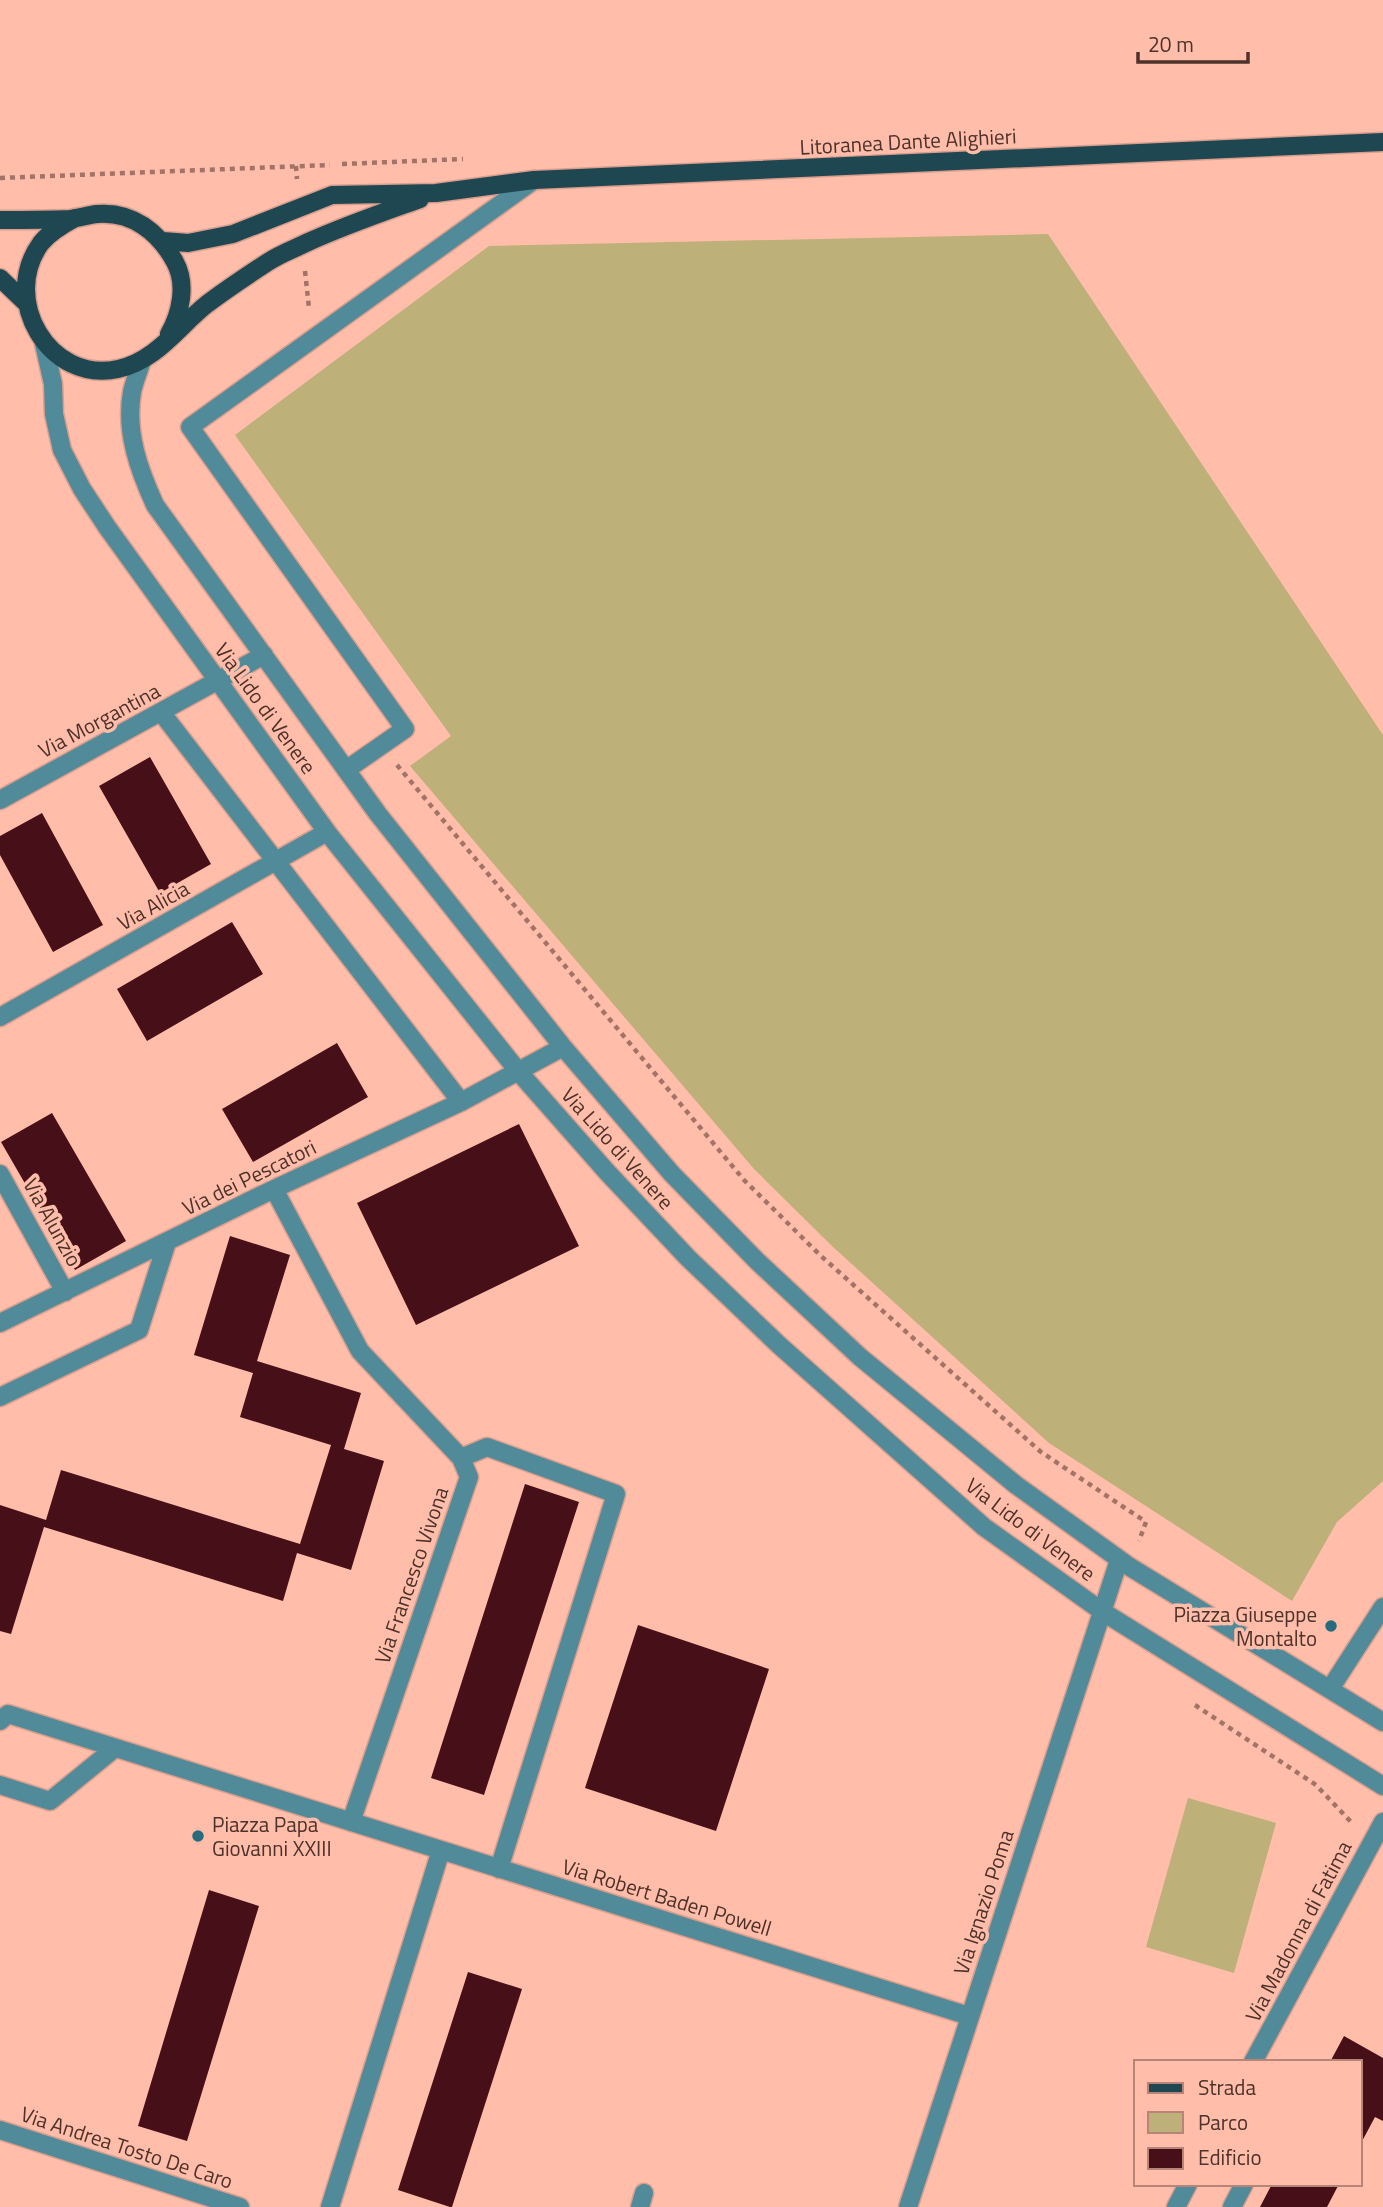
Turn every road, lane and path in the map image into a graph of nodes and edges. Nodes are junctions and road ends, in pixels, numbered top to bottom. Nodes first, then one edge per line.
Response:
1 (1383, 142) edge
2 (534, 180) junction
3 (436, 193) junction
4 (75, 218) junction
5 (0, 220) edge
6 (163, 241) junction
7 (0, 278) edge
8 (25, 302) junction
9 (163, 343) junction
10 (44, 344) junction
11 (142, 360) junction
12 (264, 655) junction
13 (219, 681) junction
14 (160, 712) junction
15 (346, 770) junction
16 (0, 800) edge
17 (327, 832) junction
18 (275, 861) junction
19 (0, 1017) edge
20 (563, 1047) junction
21 (518, 1071) junction
22 (461, 1102) junction
23 (2, 1183) edge
24 (274, 1189) junction
25 (167, 1242) junction
26 (65, 1292) junction
27 (0, 1324) edge
28 (0, 1397) edge
29 (461, 1458) junction
30 (1119, 1560) junction
31 (1383, 1607) edge
32 (1103, 1612) junction
33 (1330, 1689) junction
34 (1194, 1704) dead end
35 (3, 1714) edge
36 (1383, 1722) edge
37 (115, 1748) junction
38 (0, 1785) edge
39 (1383, 1786) edge
40 (351, 1822) junction
41 (1383, 1822) edge
42 (1359, 1830) dead end
43 (441, 1850) junction
44 (499, 1869) junction
45 (969, 2016) junction
46 (1254, 2060) edge
47 (0, 2130) edge
48 (1187, 2186) edge
49 (1243, 2186) edge
50 (240, 2207) edge
51 (330, 2207) edge
52 (908, 2207) edge
53 (1176, 2207) edge
54 (1232, 2207) edge

1 - 2 main road, Litoranea Dante Alighieri
2 - 3 main road, Litoranea Dante Alighieri
2 - 15 street
3 - 6 main road
3 - 9 main road
4 - 5 main road
4 - 6 main road
4 - 8 main road
6 - 9 main road
7 - 8 main road
8 - 10 main road
9 - 11 main road
10 - 11 main road
10 - 13 street, Via Lido di Venere
11 - 12 street, Via Lido di Venere
12 - 13 street, Via Morgantina
12 - 15 street, Via Lido di Venere
13 - 14 street, Via Morgantina
13 - 17 street, Via Lido di Venere
14 - 16 street, Via Morgantina
14 - 18 street
15 - 20 street, Via Lido di Venere
17 - 18 street, Via Alicia
17 - 21 street, Via Lido di Venere
18 - 19 street, Via Alicia
18 - 22 street
20 - 21 street, Via dei Pescatori
20 - 30 street, Via Lido di Venere
21 - 22 street, Via dei Pescatori
21 - 32 street, Via Lido di Venere
22 - 24 street, Via dei Pescatori
23 - 26 street, Via Alunzio
24 - 25 street, Via dei Pescatori
24 - 29 street
25 - 26 street, Via dei Pescatori
25 - 28 street
26 - 27 street, Via dei Pescatori
29 - 40 street, Via Francesco Vivona
29 - 44 street
30 - 32 street, Via Ignazio Poma
30 - 33 street, Via Lido di Venere
31 - 33 street
32 - 39 street, Via Lido di Venere
32 - 45 street, Via Ignazio Poma
33 - 36 street, Via Lido di Venere
34 - 42 path
35 - 37 street, Via Robert Baden Powell
37 - 38 street
37 - 40 street, Via Robert Baden Powell
40 - 43 street, Via Robert Baden Powell
41 - 46 street, Via Madonna di Fatima
43 - 44 street, Via Robert Baden Powell
43 - 51 street
44 - 45 street, Via Robert Baden Powell
45 - 52 street, Via Ignazio Poma
47 - 50 street, Via Andrea Tosto De Caro
48 - 53 street
49 - 54 street

